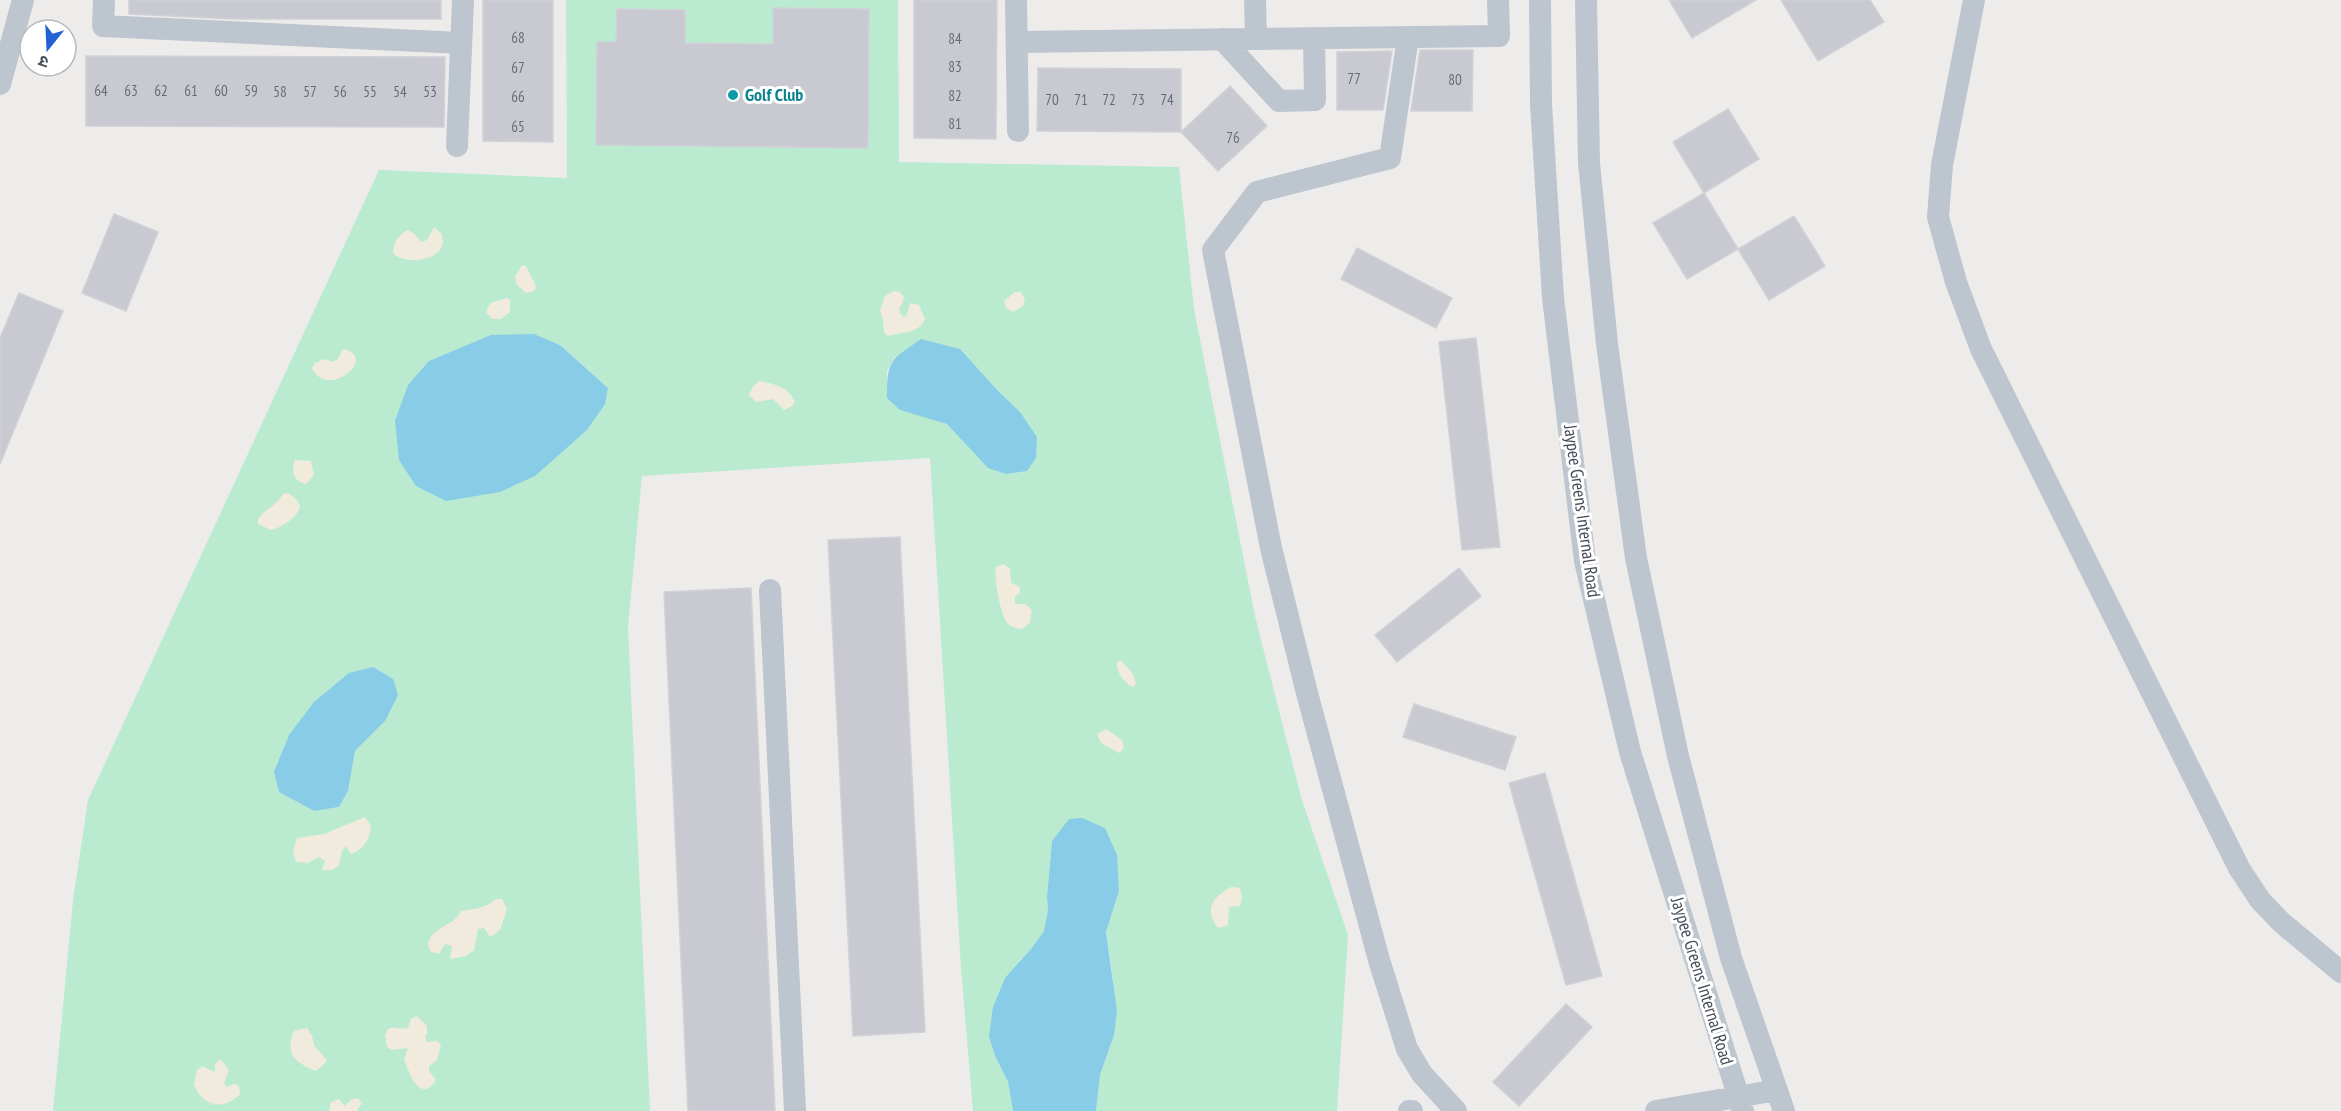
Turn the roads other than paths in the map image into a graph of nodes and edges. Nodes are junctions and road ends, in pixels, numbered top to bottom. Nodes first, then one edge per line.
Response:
1 (23, 0) edge
2 (104, 0) edge
3 (463, 0) edge
4 (1016, 0) edge
5 (1255, 0) edge
6 (1498, 0) edge
7 (1540, 0) edge
8 (1586, 0) edge
9 (1974, 0) edge
10 (1408, 37) junction
11 (1256, 38) junction
12 (1314, 38) junction
13 (1222, 39) junction
14 (1017, 42) junction
15 (461, 43) junction
16 (0, 84) edge
17 (1018, 131) dead end
18 (457, 146) dead end
19 (770, 590) dead end
20 (2341, 972) edge
21 (1741, 1104) edge
22 (1781, 1106) edge
23 (795, 1111) edge
24 (1456, 1111) edge
25 (1656, 1111) edge

1 - 16 street
2 - 15 street
3 - 15 street
4 - 14 street
5 - 11 street
6 - 10 street
7 - 21 street, Jaypee Greens Internal Road
8 - 22 street, Jaypee Greens Internal Road
9 - 20 street
10 - 12 street
10 - 24 street
11 - 12 street
11 - 13 street
12 - 13 street
13 - 14 street
14 - 17 street
15 - 18 street
19 - 23 street
21 - 22 street
21 - 25 street

